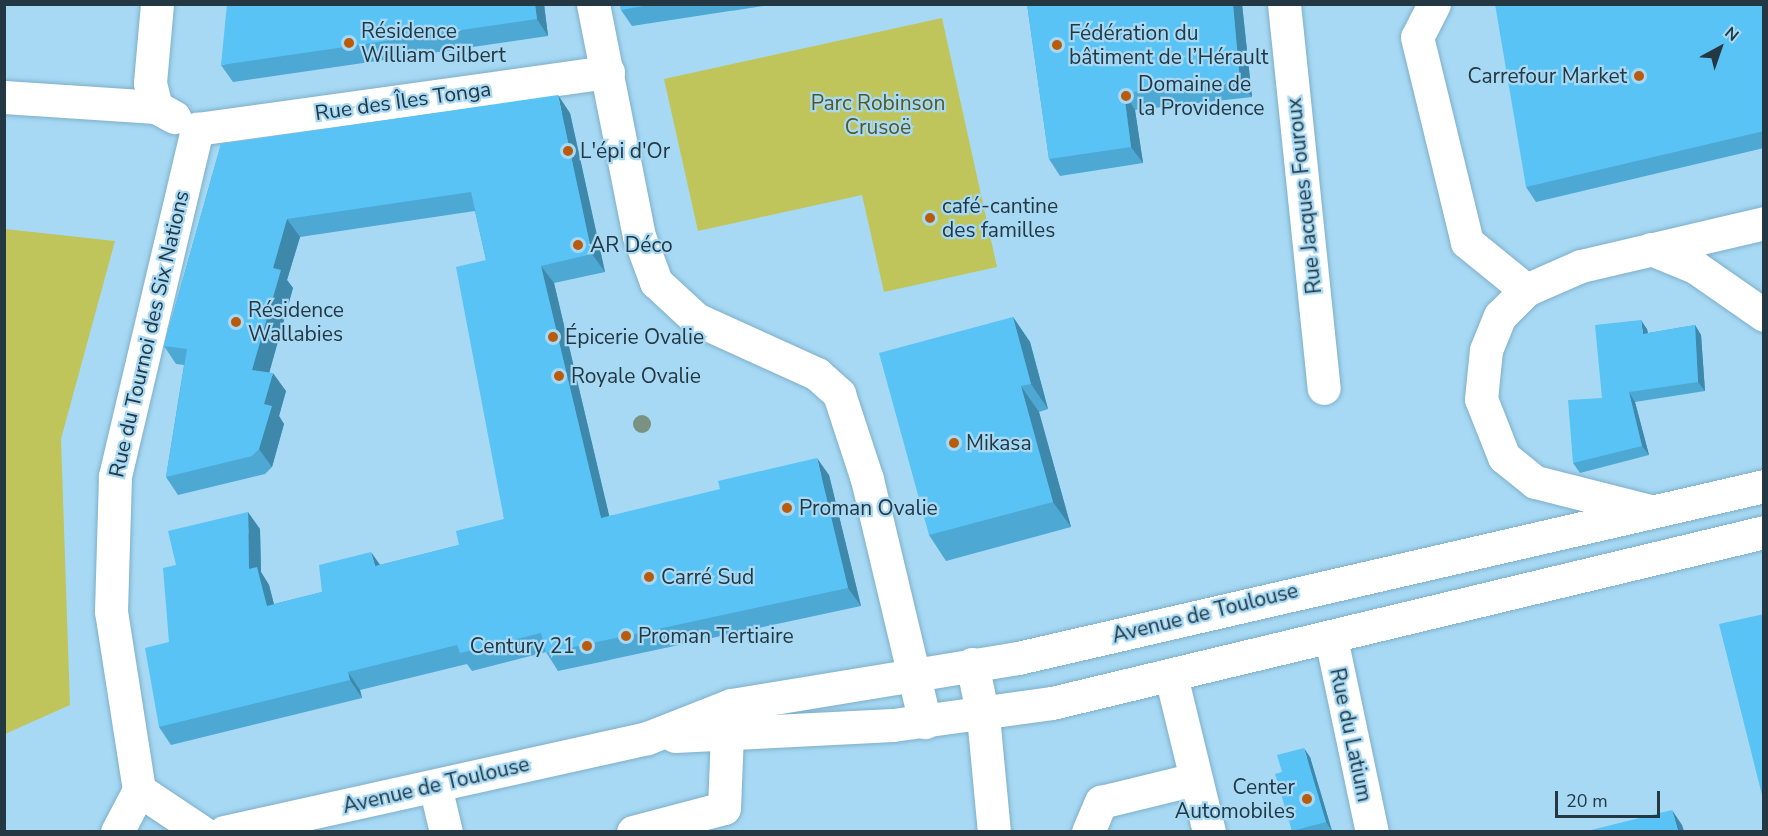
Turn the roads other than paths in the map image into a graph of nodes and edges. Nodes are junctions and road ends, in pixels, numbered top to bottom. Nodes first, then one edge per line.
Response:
1 (157, 4) edge
2 (593, 4) edge
3 (1284, 4) edge
4 (1434, 4) edge
5 (608, 72) junction
6 (4, 97) edge
7 (156, 107) junction
8 (197, 129) junction
9 (1764, 223) edge
10 (1651, 249) junction
11 (1526, 290) junction
12 (1764, 315) edge
13 (1324, 388) dead end
14 (1764, 486) edge
15 (1650, 511) junction
16 (1764, 532) edge
17 (1330, 638) junction
18 (972, 664) junction
19 (916, 671) junction
20 (1171, 676) junction
21 (983, 716) junction
22 (925, 722) junction
23 (727, 734) junction
24 (647, 738) junction
25 (1195, 779) junction
26 (435, 786) junction
27 (139, 790) junction
28 (117, 831) edge
29 (202, 831) edge
30 (224, 831) edge
31 (446, 831) edge
32 (633, 831) edge
33 (994, 831) edge
34 (1088, 831) edge
35 (1209, 831) edge
36 (1372, 831) edge

1 - 7 street
2 - 5 street
3 - 13 street, Rue Jacques Fouroux
4 - 11 street
5 - 8 street, Rue des Îles Tonga
5 - 19 street
6 - 7 street
7 - 8 street
8 - 27 street, Rue du Tournoi des Six Nations
9 - 10 street
10 - 11 street
10 - 12 street
11 - 15 street
14 - 15 street, Avenue de Toulouse
15 - 18 street, Avenue de Toulouse
16 - 17 street, Avenue de Toulouse
17 - 20 street, Avenue de Toulouse
17 - 36 street, Rue du Latium
18 - 19 street, Avenue de Toulouse
18 - 21 street
19 - 22 street
19 - 24 street, Avenue de Toulouse
20 - 21 street, Avenue de Toulouse
20 - 25 street
21 - 22 street, Avenue de Toulouse
21 - 33 street
22 - 23 street, Avenue de Toulouse
23 - 24 street, Avenue de Toulouse
23 - 32 street
24 - 26 street, Avenue de Toulouse
25 - 34 street
25 - 35 street
26 - 30 street, Avenue de Toulouse
26 - 31 street
27 - 28 street
27 - 29 street

